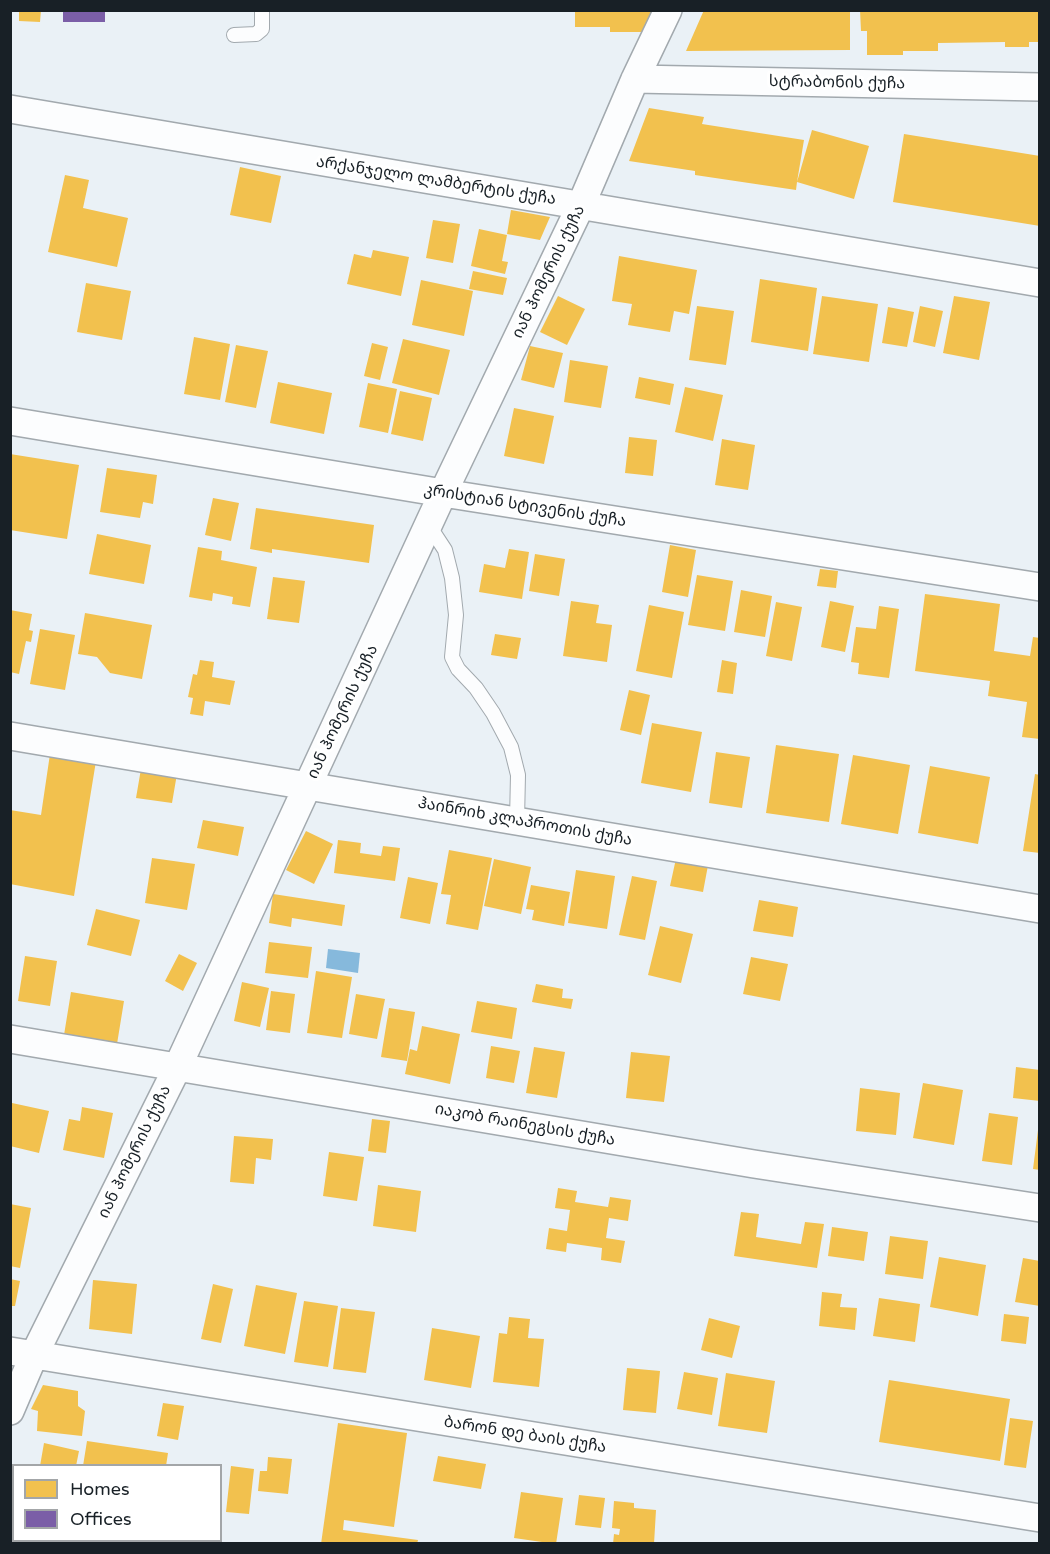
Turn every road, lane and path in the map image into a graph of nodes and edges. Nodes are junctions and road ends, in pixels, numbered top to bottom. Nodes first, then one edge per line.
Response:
1 (262, 10) edge
2 (668, 10) edge
3 (234, 36) dead end
4 (635, 79) junction
5 (1040, 87) edge
6 (10, 109) edge
7 (581, 205) junction
8 (1040, 283) edge
9 (10, 421) edge
10 (442, 493) junction
11 (428, 524) junction
12 (1040, 587) edge
13 (10, 736) edge
14 (309, 785) junction
15 (518, 820) junction
16 (1040, 909) edge
17 (10, 1039) edge
18 (178, 1066) junction
19 (1040, 1208) edge
20 (22, 1353) edge
21 (10, 1411) edge
22 (1040, 1518) edge

1 - 3 lane
2 - 4 street, იან ჰომერის ქუჩა
4 - 5 street, სტრაბონის ქუჩა
4 - 7 street, იან ჰომერის ქუჩა
6 - 7 street, არქანჯელო ლამბერტის ქუჩა
7 - 8 street, არქანჯელო ლამბერტის ქუჩა
7 - 10 street, იან ჰომერის ქუჩა
9 - 10 street, კრისტიან სტივენის ქუჩა
10 - 11 street, იან ჰომერის ქუჩა
10 - 12 street, კრისტიან სტივენის ქუჩა
11 - 14 street, იან ჰომერის ქუჩა
11 - 15 lane
13 - 14 street, ჰაინრიხ კლაპროთის ქუჩა
14 - 15 street, ჰაინრიხ კლაპროთის ქუჩა
14 - 18 street, იან ჰომერის ქუჩა
15 - 16 street, ჰაინრიხ კლაპროთის ქუჩა
17 - 18 street, იაკობ რაინეგსის ქუჩა
18 - 19 street, იაკობ რაინეგსის ქუჩა
18 - 20 street, იან ჰომერის ქუჩა
20 - 21 street, იან ჰომერის ქუჩა
20 - 22 street, ბარონ დე ბაის ქუჩა

